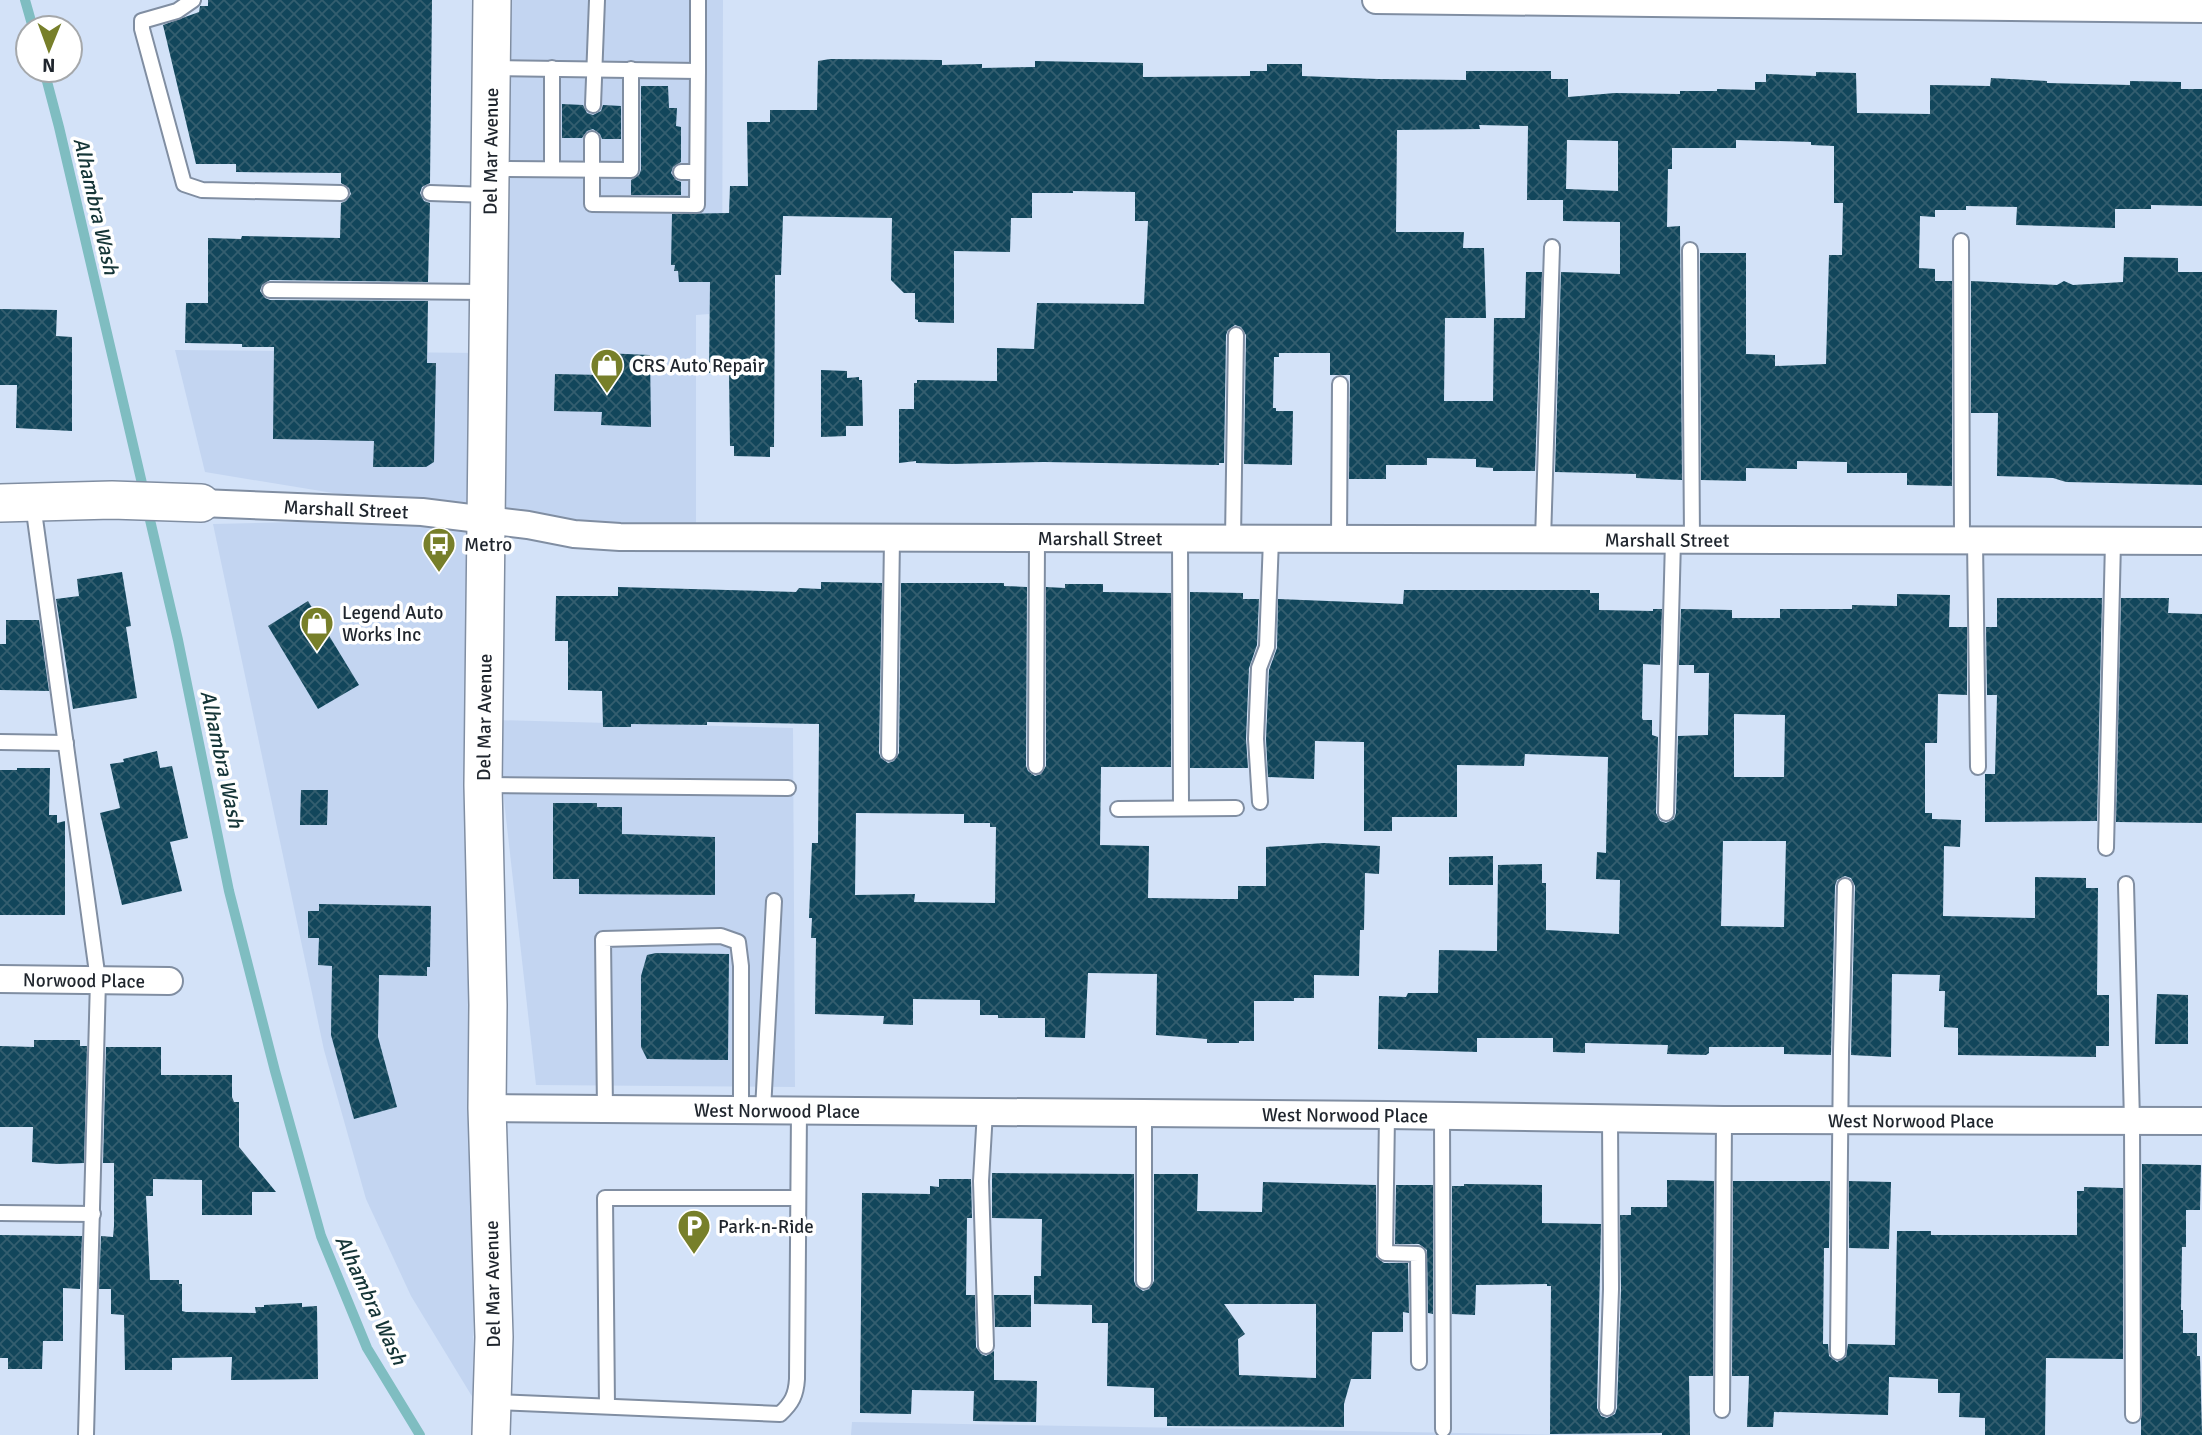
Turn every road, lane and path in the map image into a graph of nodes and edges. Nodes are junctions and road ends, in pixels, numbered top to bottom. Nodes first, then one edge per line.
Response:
1 (193, 0) edge
2 (492, 0) edge
3 (597, 0) edge
4 (698, 0) edge
5 (1376, 0) edge
6 (1450, 0) edge
7 (1573, 1) edge
8 (1645, 2) edge
9 (2202, 9) edge
10 (491, 68) junction
11 (552, 68) junction
12 (594, 69) junction
13 (631, 69) junction
14 (698, 71) junction
15 (593, 105) dead end
16 (592, 139) dead end
17 (552, 169) junction
18 (592, 170) junction
19 (681, 172) dead end
20 (697, 172) junction
21 (490, 182) junction
22 (430, 193) dead end
23 (341, 194) dead end
24 (1961, 241) dead end
25 (1552, 247) dead end
26 (1690, 250) dead end
27 (270, 290) dead end
28 (488, 292) junction
29 (1236, 334) dead end
30 (1340, 384) dead end
31 (201, 503) joint
32 (16, 504) edge
33 (486, 519) junction
34 (892, 538) junction
35 (1037, 538) junction
36 (1233, 538) junction
37 (1180, 539) junction
38 (1271, 539) junction
39 (1339, 539) junction
40 (1543, 540) junction
41 (1683, 540) junction
42 (1969, 541) junction
43 (2113, 541) junction
44 (2202, 541) edge
45 (0, 742) edge
46 (66, 743) junction
47 (889, 753) dead end
48 (1035, 766) dead end
49 (1978, 767) dead end
50 (483, 785) junction
51 (788, 788) dead end
52 (1260, 802) dead end
53 (1181, 808) junction
54 (1236, 808) dead end
55 (1118, 809) dead end
56 (1666, 813) dead end
57 (2106, 848) dead end
58 (2126, 884) dead end
59 (1846, 886) dead end
60 (774, 901) dead end
61 (0, 979) edge
62 (98, 980) junction
63 (169, 981) dead end
64 (487, 1108) junction
65 (605, 1109) junction
66 (799, 1109) junction
67 (752, 1110) junction
68 (985, 1111) junction
69 (1144, 1113) junction
70 (1387, 1115) junction
71 (1441, 1116) junction
72 (1610, 1118) junction
73 (1724, 1120) junction
74 (1841, 1121) junction
75 (2132, 1121) junction
76 (2202, 1121) edge
77 (798, 1198) junction
78 (0, 1213) edge
79 (93, 1214) junction
80 (1144, 1282) dead end
81 (986, 1346) dead end
82 (1838, 1352) dead end
83 (1419, 1362) dead end
84 (607, 1406) junction
85 (1607, 1408) dead end
86 (1721, 1410) dead end
87 (2133, 1415) dead end
88 (491, 1420) edge
89 (1443, 1429) dead end
90 (86, 1435) edge

1 - 23 lane
2 - 10 main road, Del Mar Avenue
3 - 12 lane
4 - 14 lane
5 - 6 street
6 - 7 street
7 - 8 street
8 - 9 street
10 - 11 lane
10 - 21 main road, Del Mar Avenue
11 - 12 lane
11 - 17 lane
12 - 13 lane
12 - 15 lane
13 - 14 lane
13 - 18 lane
14 - 20 lane
16 - 18 lane
17 - 18 lane
17 - 21 lane
18 - 20 lane
19 - 20 lane
21 - 22 lane
21 - 28 main road, Del Mar Avenue
24 - 42 lane
25 - 40 lane
26 - 41 lane
27 - 28 lane
28 - 33 main road, Del Mar Avenue
29 - 36 lane
30 - 39 lane
31 - 32 main road, Marshall Street
31 - 33 street, Marshall Street
32 - 46 lane
33 - 34 street, Marshall Street
33 - 50 main road, Del Mar Avenue
34 - 35 street, Marshall Street
34 - 47 lane
35 - 37 street, Marshall Street
35 - 48 lane
36 - 37 street, Marshall Street
36 - 38 street, Marshall Street
37 - 53 lane
38 - 39 street, Marshall Street
38 - 52 lane
39 - 40 street, Marshall Street
40 - 41 street, Marshall Street
41 - 42 street, Marshall Street
41 - 56 lane
42 - 43 street, Marshall Street
42 - 49 lane
43 - 44 street, Marshall Street
43 - 57 lane
45 - 46 lane
46 - 62 lane
50 - 51 lane
50 - 64 main road, Del Mar Avenue
53 - 54 lane
53 - 55 lane
58 - 75 lane
59 - 74 lane
60 - 67 lane
61 - 62 street, Norwood Place
62 - 63 street, Norwood Place
62 - 79 lane
64 - 65 street, West Norwood Place
64 - 88 main road, Del Mar Avenue
65 - 67 street, West Norwood Place
65 - 67 lane
66 - 67 street, West Norwood Place
66 - 68 street, West Norwood Place
66 - 77 lane
68 - 69 street, West Norwood Place
68 - 81 lane
69 - 70 street, West Norwood Place
69 - 80 lane
70 - 71 street, West Norwood Place
70 - 83 lane
71 - 72 street, West Norwood Place
71 - 89 lane
72 - 73 street, West Norwood Place
72 - 85 lane
73 - 74 street, West Norwood Place
73 - 86 lane
74 - 75 street, West Norwood Place
74 - 82 lane
75 - 76 street, West Norwood Place
75 - 87 lane
77 - 84 lane
77 - 84 lane
78 - 79 lane
79 - 90 lane
84 - 88 lane

